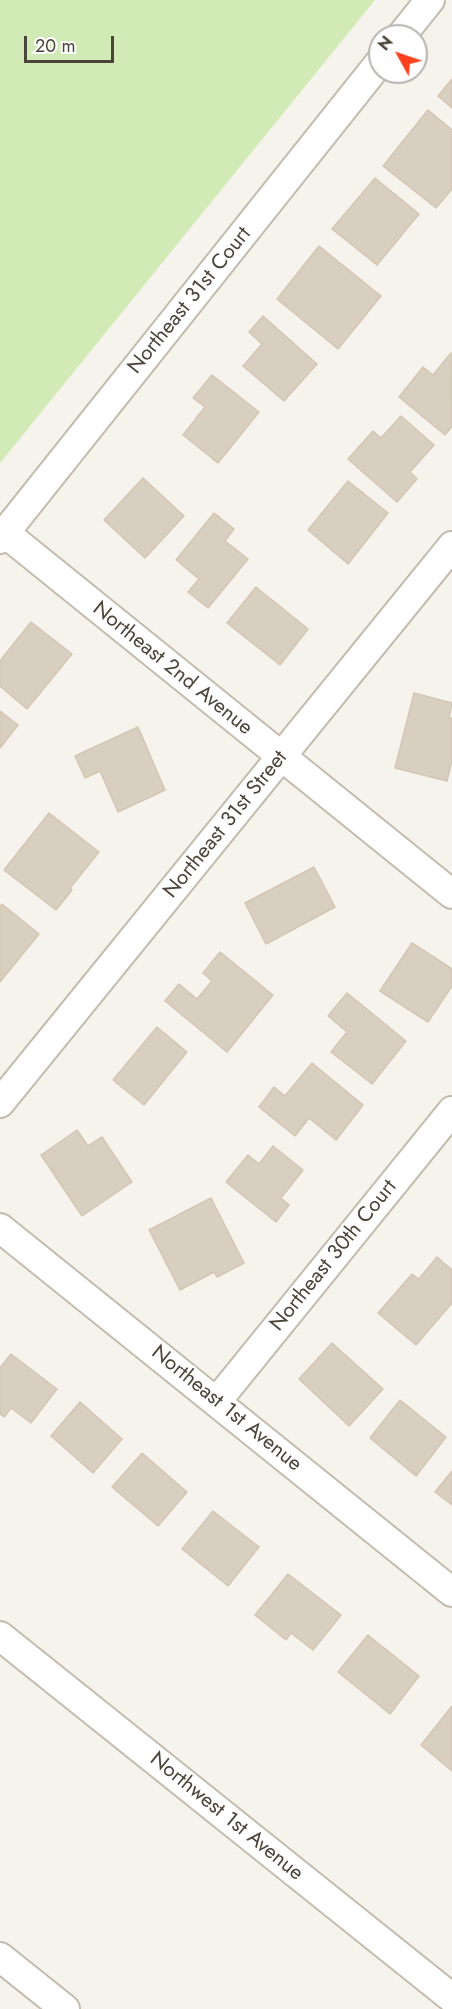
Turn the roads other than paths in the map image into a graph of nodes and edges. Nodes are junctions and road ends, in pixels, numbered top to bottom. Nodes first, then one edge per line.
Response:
1 (430, 0) edge
2 (411, 24) edge
3 (368, 77) edge
4 (2, 536) edge
5 (452, 546) edge
6 (281, 758) junction
7 (452, 894) edge
8 (0, 1103) edge
9 (452, 1110) edge
10 (0, 1228) edge
11 (217, 1401) junction
12 (452, 1592) edge
13 (0, 1636) edge
14 (0, 1957) edge
15 (452, 1998) edge
16 (65, 2009) edge

1 - 2 street
3 - 4 street, Northeast 31st Court
4 - 6 street, Northeast 2nd Avenue
5 - 6 street, Northeast 31st Street
6 - 7 street, Northeast 2nd Avenue
6 - 8 street, Northeast 31st Street
9 - 11 street, Northeast 30th Court
10 - 11 street, Northeast 1st Avenue
11 - 12 street, Northeast 1st Avenue
13 - 15 street, Northwest 1st Avenue
14 - 16 street

